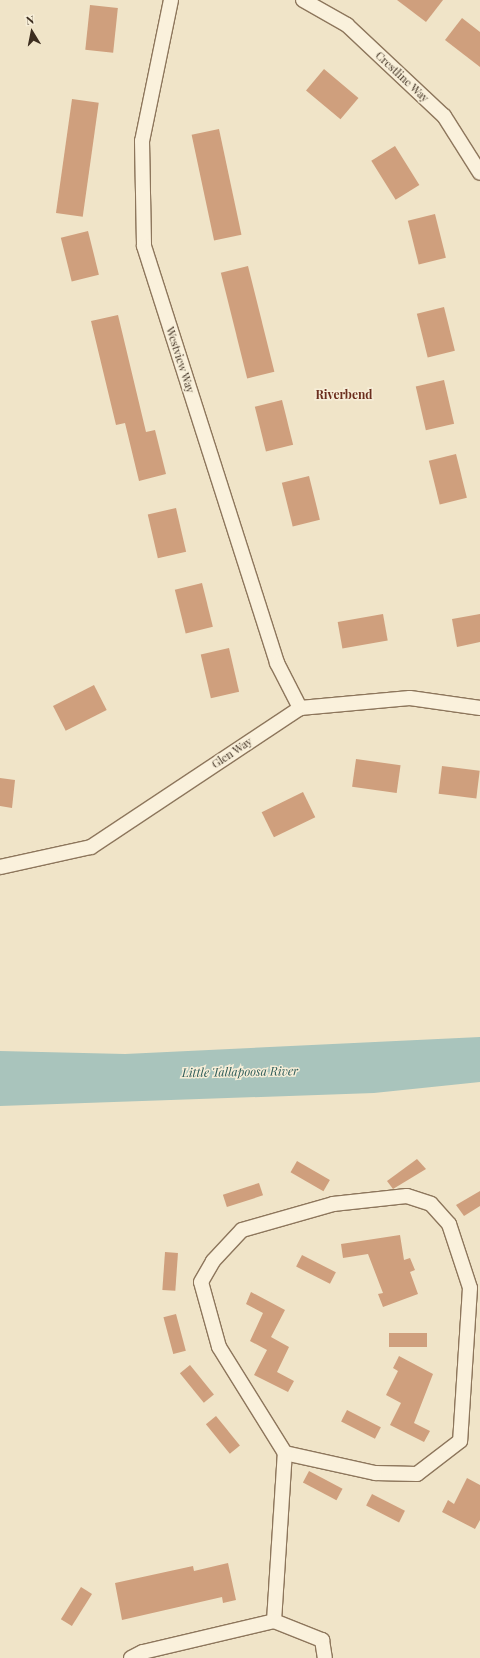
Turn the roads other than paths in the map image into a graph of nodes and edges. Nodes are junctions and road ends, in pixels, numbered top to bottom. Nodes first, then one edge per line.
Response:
1 (171, 0) edge
2 (303, 0) edge
3 (480, 173) edge
4 (300, 708) junction
5 (480, 708) edge
6 (0, 867) edge
7 (285, 1453) junction
8 (274, 1621) junction
9 (131, 1658) edge
10 (325, 1658) edge

1 - 4 street, Westview Way
2 - 3 street, Crestline Way
4 - 5 street, Glen Way
4 - 6 street, Glen Way
7 - 7 street
7 - 8 street
8 - 9 street
8 - 10 street

